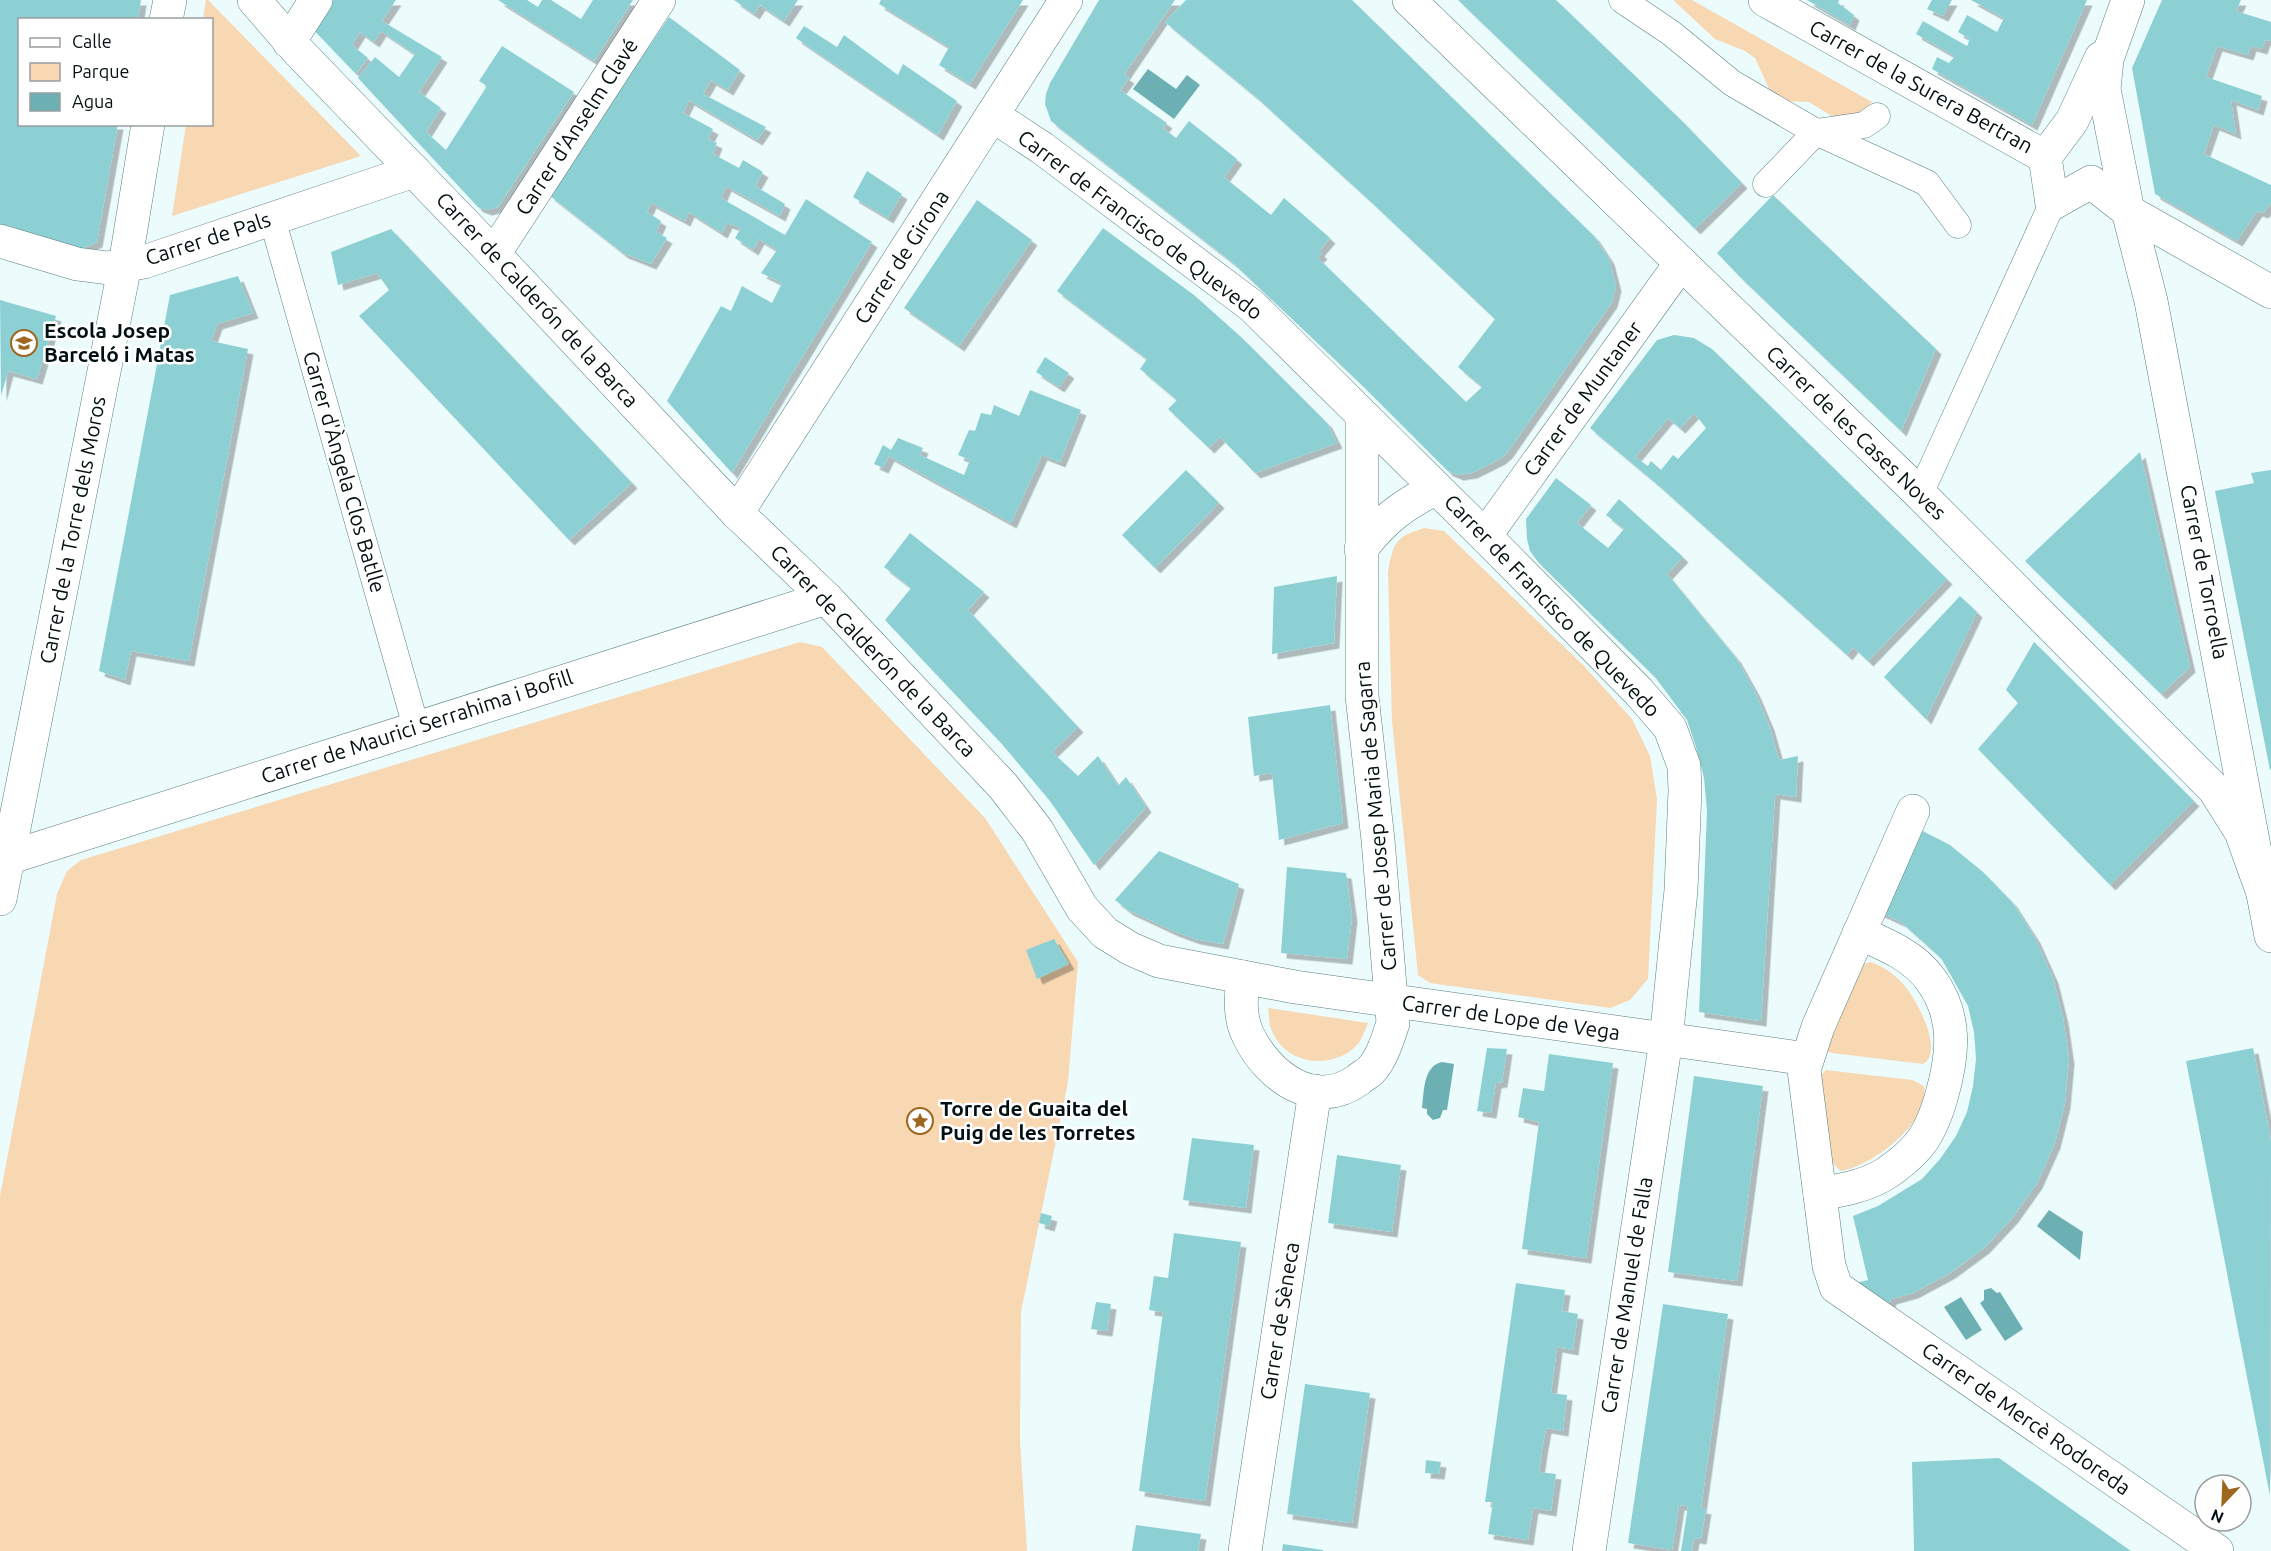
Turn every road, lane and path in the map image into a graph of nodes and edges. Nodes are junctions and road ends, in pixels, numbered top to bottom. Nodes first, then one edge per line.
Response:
1 (170, 0) edge
2 (254, 0) edge
3 (316, 0) edge
4 (659, 0) edge
5 (1066, 0) edge
6 (1409, 0) edge
7 (1622, 0) edge
8 (1765, 0) edge
9 (2124, 9) edge
10 (166, 18) edge
11 (289, 42) junction
12 (993, 115) junction
13 (1877, 116) dead end
14 (148, 126) edge
15 (1816, 132) junction
16 (2045, 157) junction
17 (414, 171) junction
18 (1766, 184) dead end
19 (2052, 204) junction
20 (2128, 211) junction
21 (272, 218) junction
22 (1958, 225) dead end
23 (0, 241) edge
24 (494, 254) junction
25 (1681, 263) junction
26 (124, 265) junction
27 (2271, 292) edge
28 (1362, 415) junction
29 (1436, 488) junction
30 (1920, 494) junction
31 (737, 513) junction
32 (1485, 536) junction
33 (1361, 549) junction
34 (826, 598) junction
35 (416, 727) junction
36 (1913, 811) dead end
37 (8, 858) junction
38 (2264, 896) junction
39 (0, 899) edge
40 (1859, 933) junction
41 (2271, 936) edge
42 (1243, 977) junction
43 (1392, 1001) junction
44 (1666, 1040) junction
45 (1807, 1059) junction
46 (1315, 1091) junction
47 (1820, 1194) junction
48 (1245, 1551) edge
49 (1589, 1551) edge
50 (2217, 1551) edge

1 - 10 street
2 - 11 street, Carrer de Calderón de la Barca
3 - 11 street
4 - 24 street, Carrer d'Anselm Clavé
5 - 12 street, Carrer de Girona
6 - 25 street, Carrer de les Cases Noves
7 - 15 street
8 - 16 street, Carrer de la Surera Bertran
9 - 16 street, Carrer de Torroella
9 - 20 street, Carrer de Torroella
11 - 17 street, Carrer de Calderón de la Barca
12 - 28 street, Carrer de Francisco de Quevedo
12 - 31 street, Carrer de Girona
13 - 15 street
14 - 26 street, Carrer de la Torre dels Moros
15 - 18 street
15 - 22 street
16 - 19 street
17 - 21 street, Carrer de Pals
17 - 24 street, Carrer de Calderón de la Barca
19 - 20 street
19 - 30 street
20 - 27 street
20 - 38 street, Carrer de Torroella
21 - 26 street, Carrer de Pals
21 - 35 street, Carrer d'Àngela Clos Batlle
23 - 26 street, Carrer de Pals
24 - 31 street, Carrer de Calderón de la Barca
25 - 30 street, Carrer de les Cases Noves
25 - 32 street, Carrer de Muntaner
26 - 37 street, Carrer de la Torre dels Moros
28 - 29 street, Carrer de Francisco de Quevedo
28 - 33 street
29 - 32 street, Carrer de Francisco de Quevedo
29 - 33 street
30 - 38 street, Carrer de les Cases Noves
31 - 34 street, Carrer de Calderón de la Barca
32 - 44 street, Carrer de Francisco de Quevedo
33 - 43 street, Carrer de Josep Maria de Sagarra
34 - 35 street, Carrer de Maurici Serrahima i Bofill
34 - 42 street, Carrer de Calderón de la Barca
35 - 37 street, Carrer de Maurici Serrahima i Bofill
36 - 40 street
37 - 39 street, Carrer de la Torre dels Moros
38 - 41 street, Carrer de Torroella
40 - 45 street
40 - 47 street
42 - 43 street, Carrer de Calderón de la Barca
42 - 46 street, Carrer de Lope de Vega
43 - 44 street, Carrer de Lope de Vega
43 - 46 street, Carrer de Lope de Vega
44 - 45 street, Carrer de Lope de Vega
44 - 49 street, Carrer de Manuel de Falla
45 - 47 street
46 - 48 street, Carrer de Sèneca
47 - 50 street, Carrer de Mercè Rodoreda

